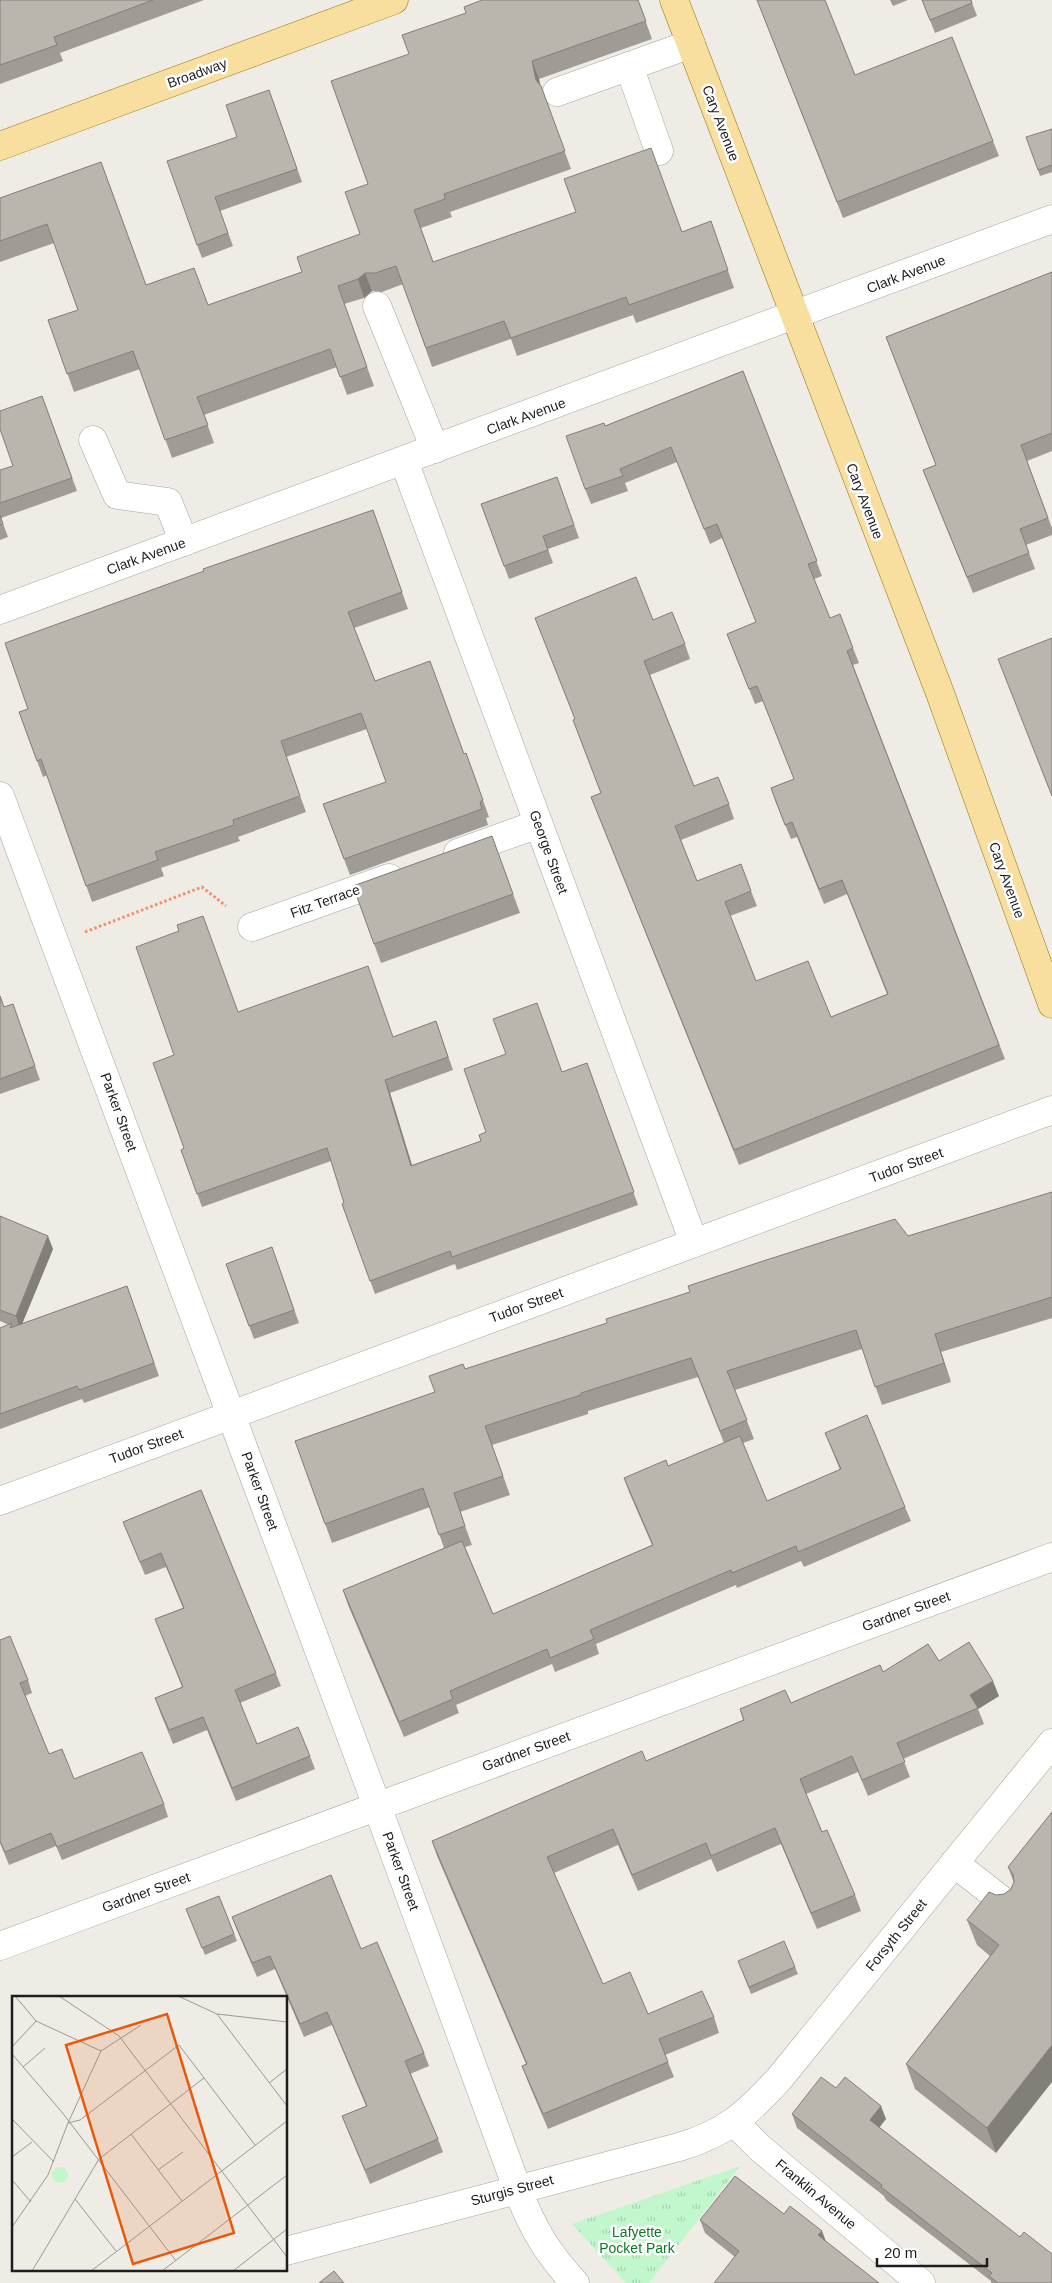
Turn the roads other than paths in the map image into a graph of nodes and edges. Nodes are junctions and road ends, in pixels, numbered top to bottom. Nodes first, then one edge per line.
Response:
1 (394, 0) edge
2 (674, 0) edge
3 (349, 8) edge
4 (691, 44) junction
5 (629, 66) junction
6 (557, 92) dead end
7 (0, 146) edge
8 (659, 151) dead end
9 (1052, 219) edge
10 (377, 306) dead end
11 (794, 316) junction
12 (93, 440) dead end
13 (435, 450) junction
14 (404, 461) junction
15 (184, 542) junction
16 (0, 610) edge
17 (0, 796) edge
18 (538, 824) junction
19 (437, 860) edge
20 (409, 870) edge
21 (252, 927) road end
22 (1052, 1004) edge
23 (1052, 1110) edge
24 (694, 1243) junction
25 (232, 1415) junction
26 (0, 1501) edge
27 (1052, 1557) edge
28 (1052, 1743) edge
29 (377, 1806) junction
30 (954, 1863) junction
31 (1008, 1905) edge
32 (0, 1946) edge
33 (735, 2123) junction
34 (517, 2188) junction
35 (288, 2250) edge
36 (576, 2283) edge
37 (921, 2283) edge

1 - 3 main road, Broadway
2 - 4 main road, Cary Avenue
3 - 7 main road, Broadway
4 - 5 street
4 - 11 main road, Cary Avenue
5 - 6 street
5 - 8 street
9 - 11 street, Clark Avenue
10 - 13 street
11 - 13 street, Clark Avenue
11 - 22 main road, Cary Avenue
12 - 15 street
13 - 14 street, Clark Avenue
14 - 15 street, Clark Avenue
14 - 18 street, George Street
15 - 16 street, Clark Avenue
17 - 25 street, Parker Street
18 - 19 street
18 - 24 street, George Street
20 - 21 street, Fitz Terrace
23 - 24 street, Tudor Street
24 - 25 street, Tudor Street
25 - 26 street, Tudor Street
25 - 29 street, Parker Street
27 - 29 street, Gardner Street
28 - 30 street, Forsyth Street
29 - 32 street, Gardner Street
29 - 34 street, Parker Street
30 - 31 street
30 - 33 street, Forsyth Street
33 - 34 street, Sturgis Street
33 - 37 street, Franklin Avenue
34 - 35 street, Sturgis Street
34 - 36 street, Parker Street

